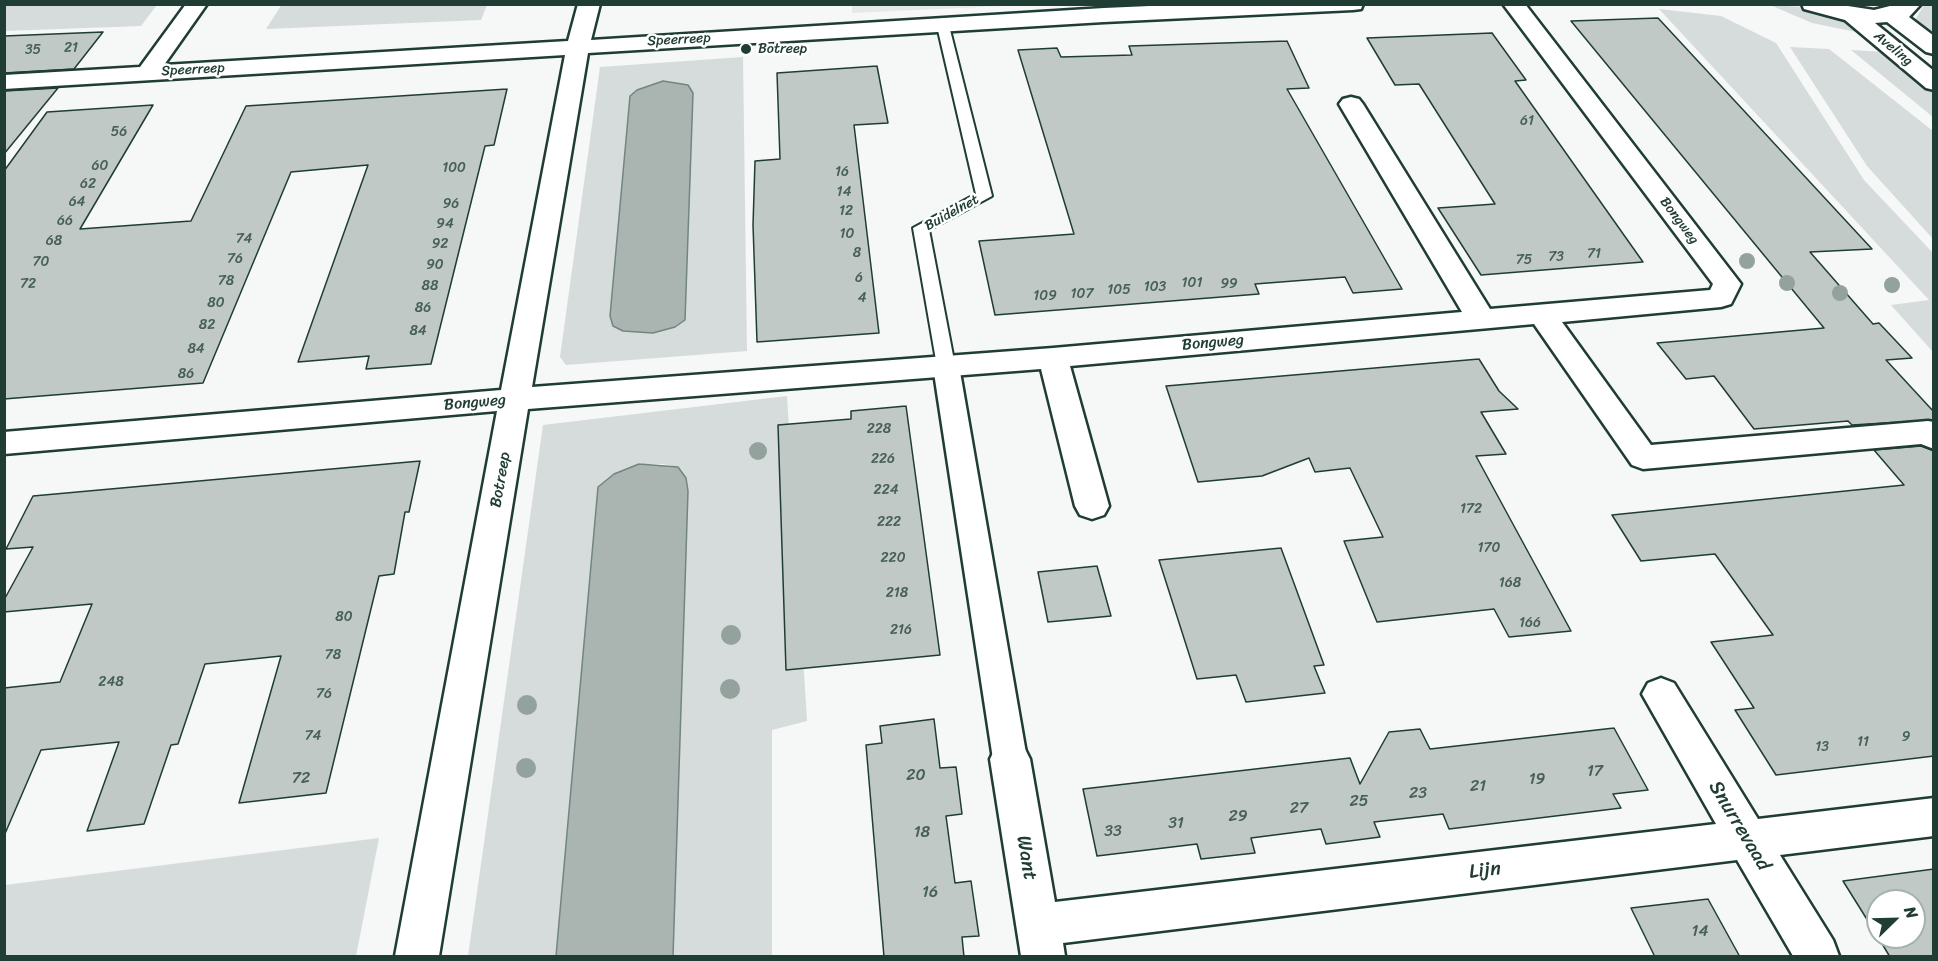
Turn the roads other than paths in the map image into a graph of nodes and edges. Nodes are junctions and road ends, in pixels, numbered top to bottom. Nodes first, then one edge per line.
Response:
1 (197, 4) edge
2 (589, 4) edge
3 (1353, 4) edge
4 (1513, 4) edge
5 (1812, 4) edge
6 (1156, 8) edge
7 (1902, 10) edge
8 (1852, 15) junction
9 (943, 26) junction
10 (578, 46) junction
11 (1934, 47) edge
12 (148, 72) junction
13 (4, 82) edge
14 (1934, 82) edge
15 (1351, 104) dead end
16 (1542, 315) junction
17 (1481, 319) junction
18 (1053, 358) junction
19 (946, 366) junction
20 (516, 399) junction
21 (1934, 438) edge
22 (4, 443) edge
23 (1092, 506) dead end
24 (1661, 694) dead end
25 (1010, 759) joint
26 (1934, 818) edge
27 (1747, 840) junction
28 (1040, 941) edge
29 (417, 957) edge
30 (1817, 957) edge

1 - 12 street
2 - 10 street, Botreep
3 - 6 street, Speerreep
4 - 16 street, Bongweg
5 - 8 street
6 - 9 street, Speerreep
7 - 8 street
7 - 11 street, Aveling
8 - 14 street, Aveling
9 - 10 street, Speerreep
9 - 19 lane, Buidelnet
10 - 12 street, Speerreep
10 - 20 street, Botreep
12 - 13 street, Speerreep
15 - 17 street
16 - 17 street, Bongweg
16 - 21 street
17 - 18 street, Bongweg
18 - 19 street, Bongweg
18 - 23 street
19 - 20 street, Bongweg
19 - 25 street
20 - 22 street, Bongweg
20 - 29 street, Botreep
24 - 27 street, Snurrevaad
25 - 28 street, Want
26 - 27 street, Lijn
27 - 28 street, Lijn
27 - 30 street, Snurrevaad

